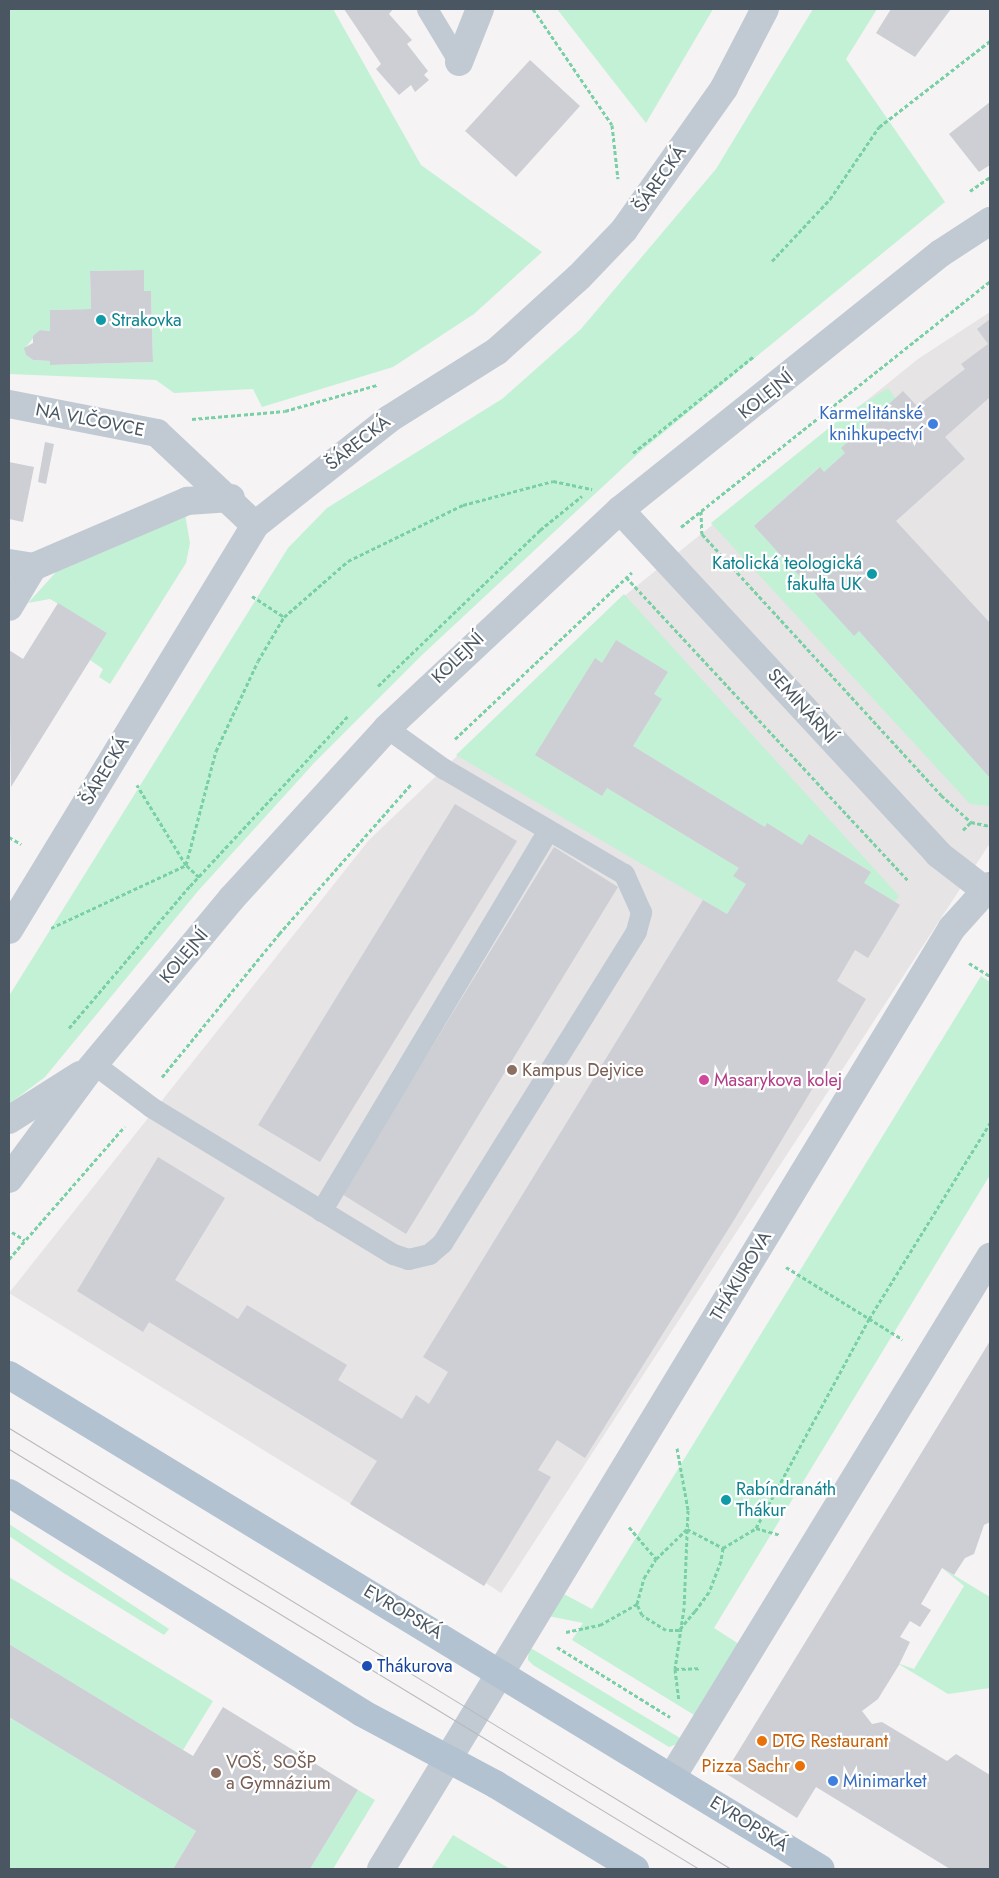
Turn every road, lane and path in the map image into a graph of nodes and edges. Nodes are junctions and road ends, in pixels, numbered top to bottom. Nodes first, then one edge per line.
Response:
1 (427, 9) edge
2 (480, 9) edge
3 (533, 9) edge
4 (766, 9) edge
5 (990, 41) edge
6 (459, 62) joint
7 (619, 190) dead end
8 (990, 221) edge
9 (772, 261) dead end
10 (990, 281) edge
11 (383, 383) dead end
12 (9, 404) edge
13 (157, 433) junction
14 (231, 498) junction
15 (620, 510) junction
16 (701, 510) junction
17 (255, 525) junction
18 (657, 548) junction
19 (21, 565) edge
20 (626, 577) junction
21 (250, 594) dead end
22 (9, 607) edge
23 (284, 617) junction
24 (386, 728) junction
25 (432, 760) junction
26 (134, 780) dead end
27 (990, 826) edge
28 (548, 830) junction
29 (9, 837) edge
30 (26, 847) dead end
31 (186, 865) junction
32 (908, 880) dead end
33 (988, 890) edge
34 (9, 930) edge
35 (43, 931) dead end
36 (70, 1028) dead end
37 (92, 1066) junction
38 (143, 1101) junction
39 (9, 1120) edge
40 (990, 1123) edge
41 (9, 1179) edge
42 (321, 1212) junction
43 (12, 1232) dead end
44 (25, 1240) junction
45 (758, 1249) junction
46 (990, 1257) edge
47 (9, 1259) edge
48 (869, 1318) junction
49 (930, 1356) junction
50 (9, 1375) edge
51 (667, 1398) junction
52 (9, 1493) edge
53 (605, 1500) junction
54 (825, 1527) junction
55 (756, 1528) junction
56 (687, 1529) junction
57 (723, 1548) junction
58 (656, 1559) junction
59 (637, 1604) junction
60 (679, 1630) junction
61 (555, 1633) dead end
62 (553, 1645) dead end
63 (501, 1672) junction
64 (680, 1705) dead end
65 (675, 1720) dead end
66 (448, 1759) junction
67 (672, 1777) junction
68 (381, 1869) edge
69 (635, 1869) edge
70 (821, 1869) edge

1 - 6 lane
2 - 6 street
3 - 7 path
4 - 17 street, ŠÁRECKÁ
5 - 9 path
8 - 15 street, KOLEJNÍ
10 - 16 path
11 - 13 path
12 - 13 street, NA VLČOVCE
13 - 14 street, NA VLČOVCE
14 - 17 street, NA VLČOVCE
14 - 19 street
15 - 18 street, SEMINÁRNÍ
15 - 23 path
15 - 24 street, KOLEJNÍ
16 - 18 path
16 - 27 path
17 - 34 street, ŠÁRECKÁ
18 - 20 path
18 - 33 street, SEMINÁRNÍ
19 - 22 street
20 - 25 path
20 - 32 path
21 - 23 path
23 - 31 path
24 - 25 lane
24 - 37 street, KOLEJNÍ
25 - 28 lane
25 - 38 path
26 - 31 path
28 - 42 lane
28 - 42 lane
29 - 30 path
31 - 35 path
31 - 36 path
33 - 45 street, THÁKUROVA
37 - 38 lane
37 - 39 street
37 - 41 street, KOLEJNÍ
38 - 42 lane
38 - 44 path
40 - 48 path
43 - 44 path
44 - 47 path
45 - 48 path
45 - 51 street, THÁKUROVA
46 - 49 street
48 - 49 path
48 - 55 path
49 - 54 street
50 - 63 main road, EVROPSKÁ
51 - 53 street, THÁKUROVA
51 - 56 path
52 - 66 main road
53 - 58 path
53 - 63 street, THÁKUROVA
54 - 55 path
54 - 67 street
55 - 57 path
56 - 57 path
56 - 58 path
56 - 60 path
57 - 60 path
58 - 59 path
59 - 60 path
59 - 61 path
60 - 64 path
62 - 65 path
63 - 66 street, THÁKUROVA
63 - 67 main road, EVROPSKÁ
66 - 68 street, THÁKUROVA
66 - 69 main road
67 - 70 main road, EVROPSKÁ

